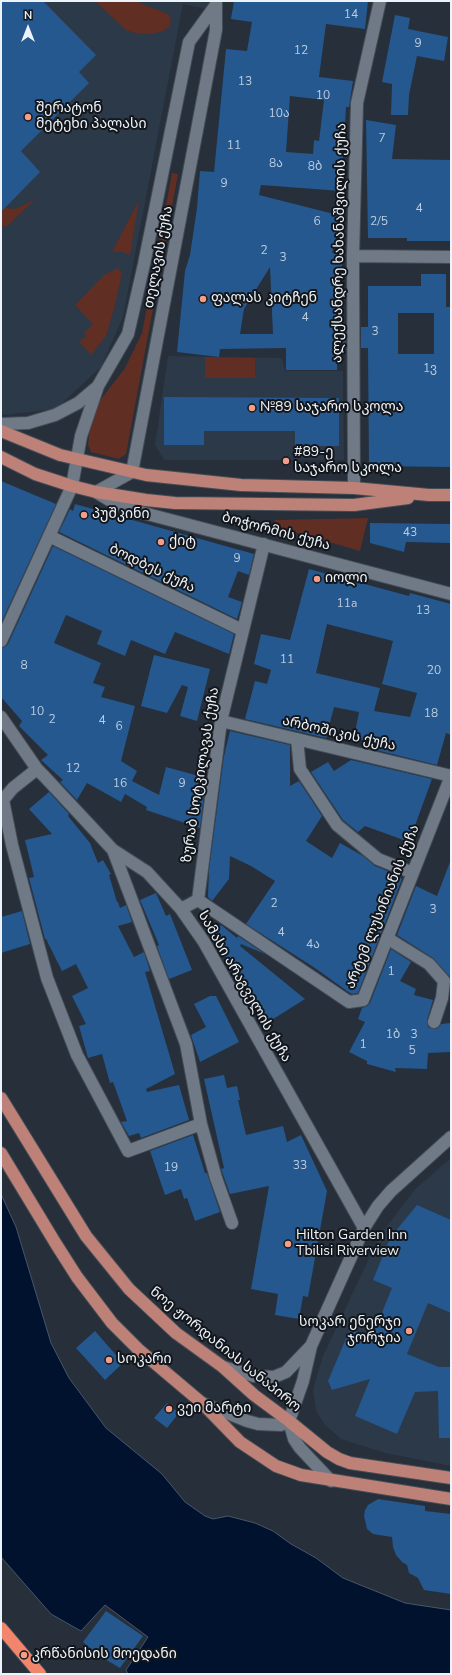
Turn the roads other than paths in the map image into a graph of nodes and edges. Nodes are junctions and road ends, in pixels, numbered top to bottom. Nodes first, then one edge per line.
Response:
1 (380, 1) edge
2 (215, 4) edge
3 (353, 256) junction
4 (451, 257) edge
5 (98, 386) junction
6 (1, 424) edge
7 (1, 431) edge
8 (1, 457) edge
9 (76, 459) junction
10 (132, 472) junction
11 (72, 486) junction
12 (354, 488) junction
13 (96, 492) junction
14 (429, 495) junction
15 (451, 495) edge
16 (48, 536) junction
17 (264, 544) junction
18 (451, 594) edge
19 (242, 630) junction
20 (1, 641) edge
21 (1, 717) edge
22 (221, 721) junction
23 (297, 739) junction
24 (37, 769) junction
25 (451, 776) edge
26 (113, 850) junction
27 (413, 873) junction
28 (198, 900) junction
29 (181, 909) junction
30 (387, 938) junction
31 (434, 1022) dead end
32 (1, 1098) edge
33 (201, 1124) junction
34 (451, 1137) edge
35 (1, 1153) edge
36 (232, 1223) dead end
37 (364, 1228) junction
38 (311, 1346) junction
39 (223, 1367) junction
40 (202, 1403) junction
41 (289, 1421) junction
42 (451, 1478) edge
43 (331, 1481) junction
44 (451, 1499) edge
45 (1, 1628) edge
46 (40, 1674) edge

1 - 3 street, ალექსანდრე ხახანაშვილის ქუჩა
2 - 5 street, თელავის ქუჩა
2 - 10 street, თელავის ქუჩა
3 - 4 street
3 - 12 street, ალექსანდრე ხახანაშვილის ქუჩა
5 - 6 street, თელავის ქუჩა
5 - 9 street, თელავის ქუჩა
7 - 9 main road
8 - 11 main road
9 - 10 main road
9 - 11 street, თელავის ქუჩა
10 - 12 main road
10 - 13 street
11 - 13 main road
11 - 16 street, თელავის ქუჩა
12 - 14 main road
13 - 14 main road
13 - 17 street, ბოჭორმის ქუჩა
14 - 15 main road
16 - 19 street, ბოდბეს ქუჩა
16 - 20 street, თელავის ქუჩა
17 - 18 street, ბოჭორმის ქუჩა
17 - 19 street, ზურაბ სოტკილავას ქუჩა
19 - 22 street, ზურაბ სოტკილავას ქუჩა
21 - 24 street, სამასი არაგველის ქუჩა
22 - 23 street, არბოშიკის ქუჩა
22 - 28 street, ზურაბ სოტკილავას ქუჩა
23 - 25 street, არბოშიკის ქუჩა
23 - 27 street
24 - 26 street, სამასი არაგველის ქუჩა
24 - 33 street
25 - 27 street, არტემ ლუსინიანის ქუჩა
26 - 29 street, სამასი არაგველის ქუჩა
26 - 33 street
27 - 30 street, არტემ ლუსინიანის ქუჩა
28 - 29 street
28 - 30 street, არტემ ლუსინიანის ქუჩა
29 - 37 street, სამასი არაგველის ქუჩა
30 - 31 street
32 - 39 main road, ნოე ჟორდანიას სანაპირო
33 - 36 street
34 - 37 street
35 - 40 main road
37 - 38 street
38 - 39 street
38 - 41 street
39 - 41 main road, ნოე ჟორდანიას სანაპირო
40 - 41 street
40 - 43 main road
41 - 42 main road, ნოე ჟორდანიას სანაპირო
41 - 43 street
43 - 44 main road
45 - 46 highway

